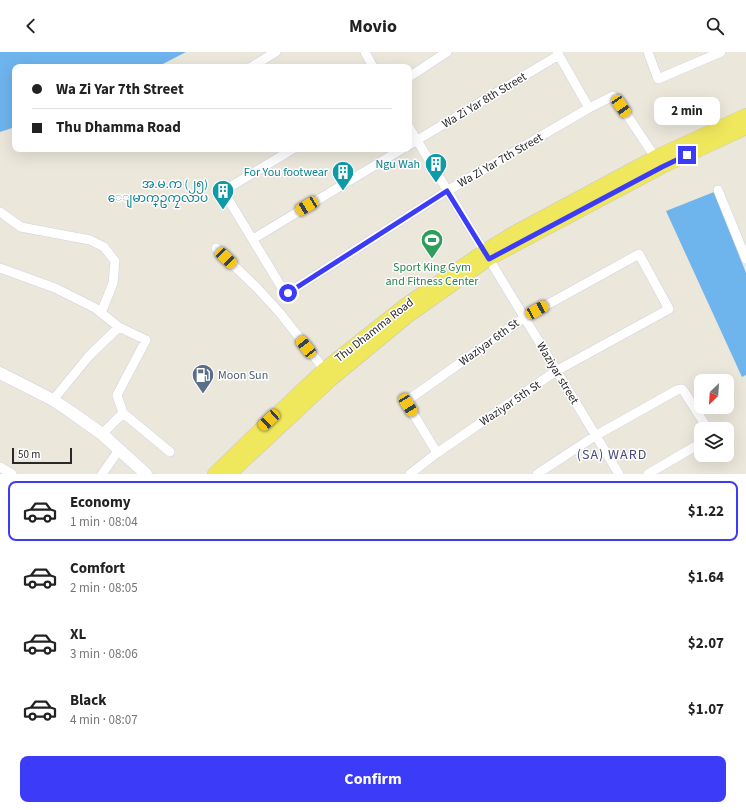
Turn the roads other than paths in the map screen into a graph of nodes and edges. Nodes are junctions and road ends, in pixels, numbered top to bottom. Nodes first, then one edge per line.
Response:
1 (276, 52) edge
2 (365, 52) edge
3 (447, 52) edge
4 (648, 52) edge
5 (721, 52) edge
6 (558, 54) edge
7 (256, 64) edge
8 (371, 64) edge
9 (412, 75) edge
10 (589, 108) junction
11 (746, 114) edge
12 (746, 128) edge
13 (413, 143) edge
14 (288, 152) edge
15 (397, 152) edge
16 (655, 157) junction
17 (718, 190) dead end
18 (447, 191) junction
19 (0, 212) edge
20 (253, 239) junction
21 (216, 248) dead end
22 (486, 255) junction
23 (746, 259) edge
24 (0, 268) edge
25 (669, 309) joint
26 (101, 313) junction
27 (524, 317) junction
28 (119, 327) junction
29 (324, 369) junction
30 (556, 371) junction
31 (0, 373) edge
32 (53, 400) junction
33 (123, 413) junction
34 (282, 417) junction
35 (703, 422) edge
36 (265, 433) junction
37 (102, 434) junction
38 (595, 436) junction
39 (694, 447) edge
40 (119, 450) junction
41 (170, 452) dead end
42 (437, 453) junction
43 (0, 467) edge
44 (12, 474) edge
45 (102, 474) edge
46 (146, 474) edge
47 (214, 474) edge
48 (230, 474) edge
49 (410, 474) edge
50 (537, 474) edge
51 (619, 474) edge
52 (648, 474) edge

1 - 7 street
2 - 8 street
3 - 9 street
4 - 5 street
6 - 10 street
6 - 13 street, Wa Zi Yar 8th Street
10 - 16 street, Wa Zi Yar 7th Street
10 - 18 street, Wa Zi Yar 7th Street
11 - 16 main road, Thu Dhamma Road
12 - 22 main road, Thu Dhamma Road
13 - 18 street, Waziyar street
14 - 20 street
15 - 20 street
16 - 22 main road, Thu Dhamma Road
17 - 23 street
18 - 20 street, Wa Zi Yar 7th Street
18 - 22 street, Waziyar street
19 - 26 street
21 - 29 street
22 - 27 street, Waziyar street
22 - 29 main road, Thu Dhamma Road
22 - 34 main road, Thu Dhamma Road
24 - 26 street
25 - 27 street, Waziyar 6th St
25 - 30 street, Waziyar 5th St
26 - 28 street
27 - 30 street, Waziyar street
27 - 42 street, Waziyar 6th St
28 - 32 street
28 - 33 street
29 - 34 main road, Thu Dhamma Road
30 - 38 street, Waziyar street
30 - 42 street, Waziyar 5th St
31 - 32 main road
32 - 37 main road
33 - 37 street
33 - 41 street
34 - 36 main road, Thu Dhamma Road
35 - 38 street
36 - 47 main road, Thu Dhamma Road
36 - 48 main road, Thu Dhamma Road
37 - 40 main road
38 - 50 street
38 - 51 street, Waziyar street
39 - 52 street
40 - 45 street
40 - 46 main road
42 - 49 street, Waziyar 5th St
43 - 44 street

